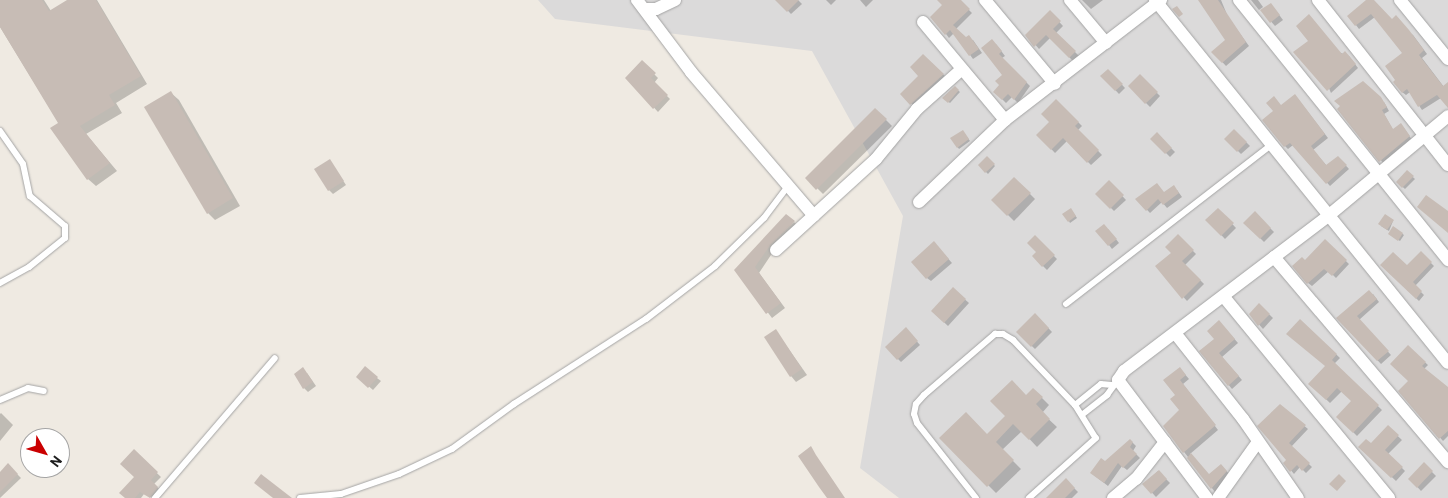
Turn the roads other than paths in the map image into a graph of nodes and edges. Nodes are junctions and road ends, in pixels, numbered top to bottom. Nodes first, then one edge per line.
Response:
1 (675, 0) edge
2 (986, 0) edge
3 (1070, 0) edge
4 (1239, 0) edge
5 (1318, 0) edge
6 (1400, 0) edge
7 (1158, 1) edge
8 (641, 4) edge
9 (923, 22) dead end
10 (1106, 43) junction
11 (1448, 59) edge
12 (961, 70) junction
13 (1055, 84) junction
14 (1448, 116) edge
15 (1005, 120) junction
16 (0, 131) edge
17 (1426, 134) junction
18 (1271, 145) junction
19 (1448, 165) edge
20 (1380, 172) junction
21 (788, 186) junction
22 (919, 202) dead end
23 (814, 216) junction
24 (1328, 216) junction
25 (776, 250) dead end
26 (1274, 257) junction
27 (1448, 260) edge
28 (0, 284) edge
29 (1224, 297) junction
30 (1066, 304) dead end
31 (1175, 333) junction
32 (275, 358) dead end
33 (1448, 363) edge
34 (1115, 382) junction
35 (44, 391) dead end
36 (0, 400) edge
37 (1075, 404) junction
38 (1083, 414) junction
39 (1165, 442) junction
40 (1258, 442) junction
41 (1448, 462) edge
42 (155, 498) edge
43 (300, 498) edge
44 (976, 498) edge
45 (1029, 498) edge
46 (1113, 498) edge
47 (1206, 498) edge
48 (1218, 498) edge
49 (1298, 498) edge
50 (1389, 498) edge

1 - 8 street
2 - 13 street
3 - 10 street
4 - 20 street
5 - 17 street
6 - 11 street
7 - 10 street
7 - 18 street
8 - 21 street
9 - 12 street
10 - 13 street
12 - 15 street
12 - 23 street
13 - 15 street
14 - 17 street
15 - 22 street
16 - 28 lane
17 - 19 street
17 - 20 street
18 - 24 street
18 - 30 lane
20 - 24 street
20 - 27 street
21 - 23 street
21 - 43 lane
23 - 25 street
24 - 26 street
24 - 33 street
26 - 29 street
26 - 41 street
29 - 31 street
29 - 50 street
31 - 34 street
31 - 40 street
32 - 42 lane
34 - 37 lane
34 - 38 lane
34 - 39 street
35 - 36 lane
37 - 38 lane
37 - 44 lane
38 - 45 lane
39 - 46 street
39 - 47 street
40 - 48 street
40 - 49 street

